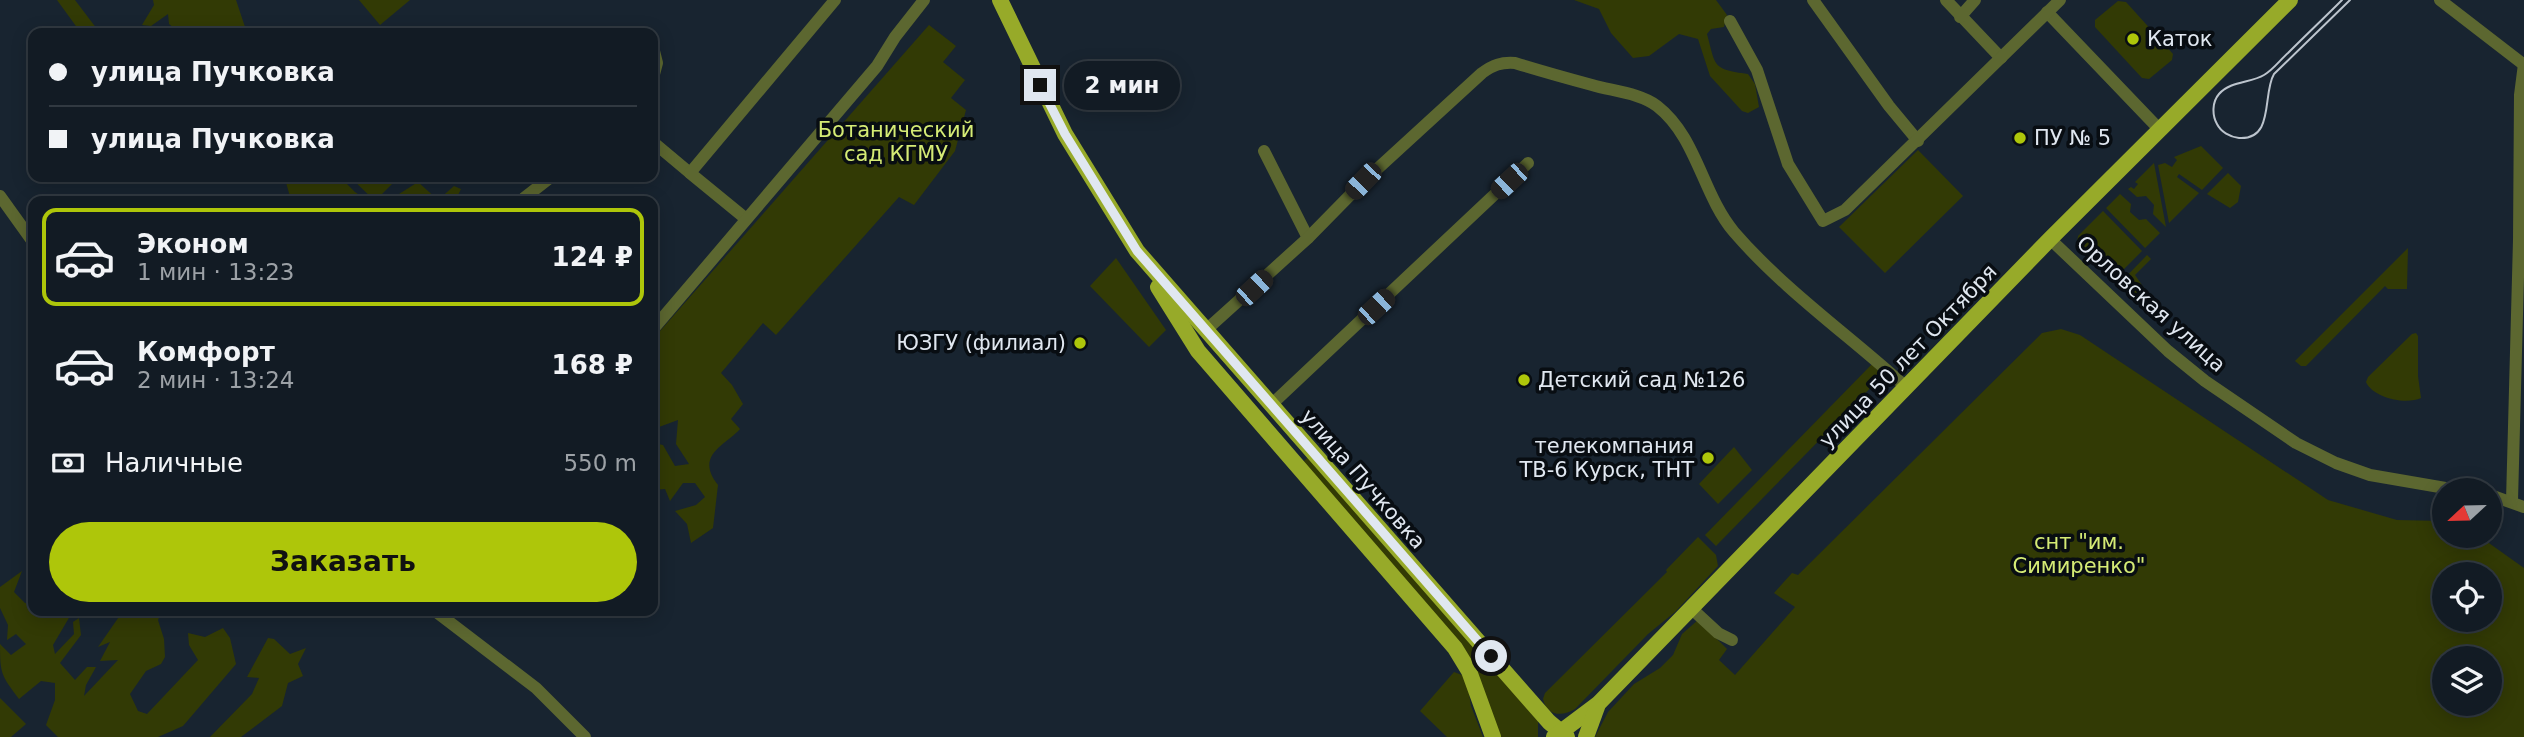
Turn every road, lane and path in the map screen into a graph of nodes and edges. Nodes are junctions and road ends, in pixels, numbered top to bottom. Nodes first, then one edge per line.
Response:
1 (835, 0) edge
2 (924, 0) edge
3 (1000, 0) edge
4 (1813, 0) edge
5 (1946, 0) edge
6 (1975, 0) edge
7 (2060, 0) edge
8 (2440, 0) edge
9 (2287, 1) edge
10 (2047, 12) junction
11 (1960, 17) junction
12 (1730, 21) dead end
13 (2001, 58) junction
14 (2524, 64) edge
15 (2160, 131) junction
16 (1918, 141) junction
17 (658, 146) edge
18 (1264, 151) dead end
19 (1528, 163) dead end
20 (690, 173) junction
21 (545, 182) edge
22 (0, 196) edge
23 (527, 196) edge
24 (746, 218) junction
25 (28, 235) edge
26 (1308, 237) junction
27 (2050, 239) junction
28 (658, 323) edge
29 (1197, 329) junction
30 (1907, 388) junction
31 (1271, 405) junction
32 (1306, 446) junction
33 (1291, 460) junction
34 (2432, 485) edge
35 (2518, 502) edge
36 (2524, 508) edge
37 (1692, 609) junction
38 (442, 616) edge
39 (1732, 640) dead end
40 (1598, 705) junction
41 (1560, 735) edge
42 (584, 737) edge
43 (1493, 737) edge
44 (1586, 737) edge

1 - 20 street
2 - 24 street
3 - 29 main road, улица Пучковка
4 - 16 street
5 - 11 street
6 - 11 street
7 - 10 street
8 - 14 street
9 - 15 main road, улица 50 лет Октября
10 - 13 street
10 - 15 street
11 - 13 street
12 - 16 street
13 - 16 street
14 - 35 street
15 - 27 main road, улица 50 лет Октября
17 - 20 street
18 - 26 street
19 - 31 street
20 - 24 street
21 - 23 street
22 - 25 street
24 - 28 street
26 - 29 street
26 - 30 street
27 - 30 main road, улица 50 лет Октября
27 - 34 street, Орловская улица
29 - 31 main road, улица Пучковка
29 - 33 main road, улица Пучковка
30 - 37 main road, улица 50 лет Октября
31 - 32 main road, улица Пучковка
32 - 33 main road
32 - 41 main road, улица Пучковка
33 - 43 main road, улица Пучковка
35 - 36 street
37 - 39 street
37 - 40 main road, улица 50 лет Октября
38 - 42 street
40 - 41 main road, улица 50 лет Октября
40 - 44 main road

